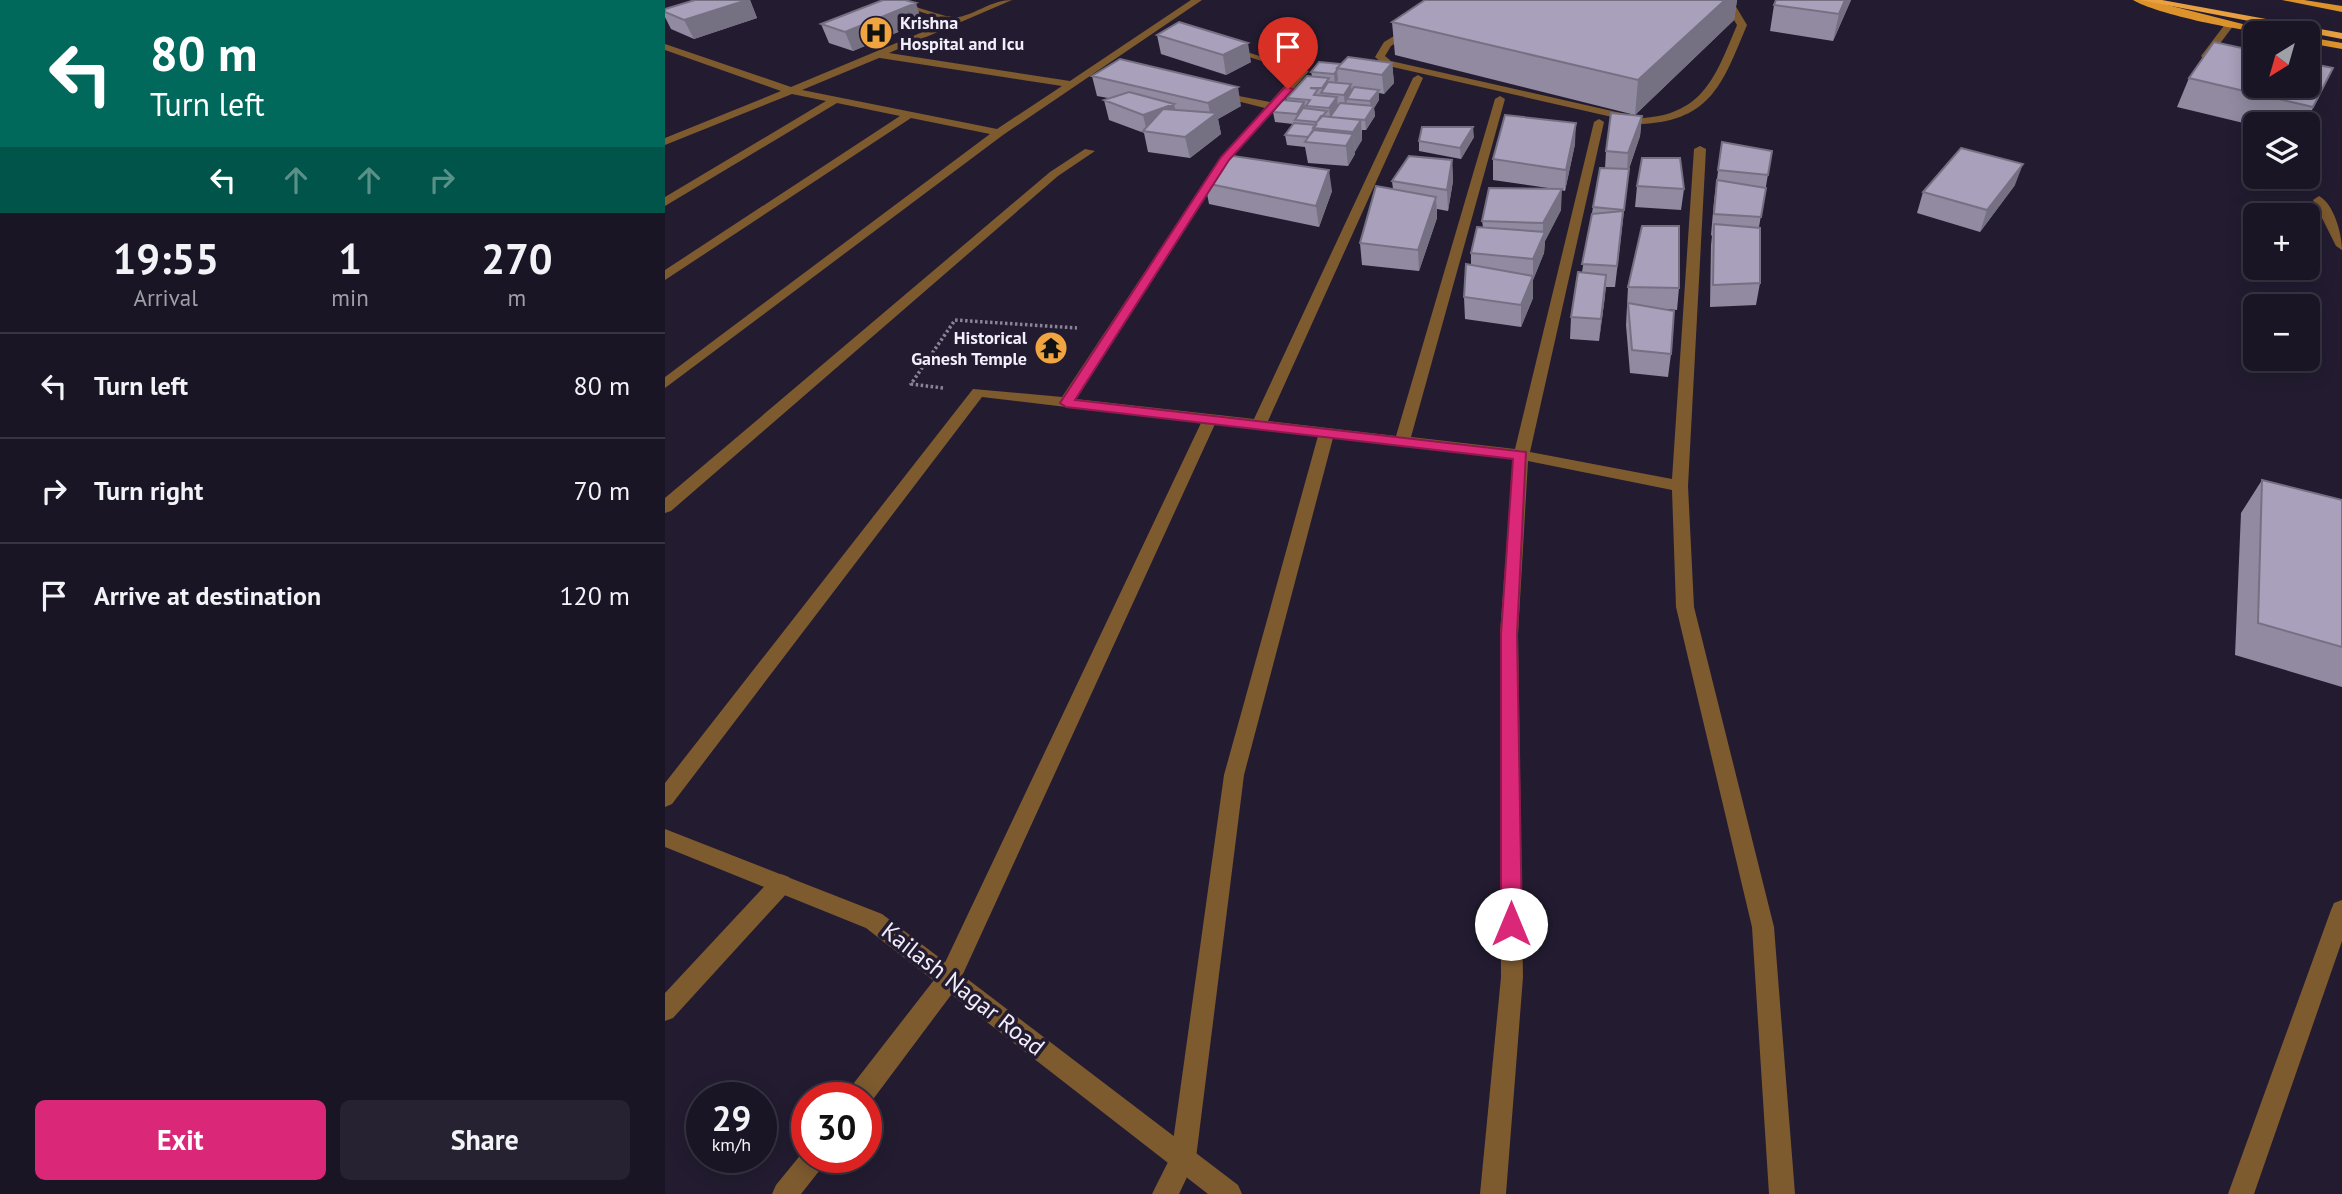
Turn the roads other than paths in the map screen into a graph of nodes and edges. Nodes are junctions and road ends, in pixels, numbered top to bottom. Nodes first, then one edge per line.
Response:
1 (890, 0) edge
2 (1007, 0) edge
3 (1197, 0) edge
4 (1727, 0) edge
5 (2138, 0) edge
6 (2145, 0) edge
7 (2209, 0) edge
8 (2287, 0) edge
9 (2342, 9) edge
10 (959, 21) junction
11 (2329, 21) dead end
12 (1420, 23) edge
13 (1157, 24) junction
14 (2229, 25) junction
15 (2243, 28) edge
16 (1171, 29) edge
17 (2342, 36) edge
18 (2321, 42) edge
19 (1224, 46) edge
20 (2342, 46) edge
21 (665, 47) edge
22 (880, 55) junction
23 (2206, 56) edge
24 (1098, 65) junction
25 (1111, 68) edge
26 (1418, 78) dead end
27 (1070, 84) junction
28 (791, 90) junction
29 (1205, 90) edge
30 (835, 100) junction
31 (1500, 100) dead end
32 (1272, 106) junction
33 (910, 114) junction
34 (1599, 122) dead end
35 (999, 133) junction
36 (665, 142) edge
37 (1700, 149) dead end
38 (1089, 151) dead end
39 (2319, 200) dead end
40 (665, 202) edge
41 (2342, 246) edge
42 (665, 276) edge
43 (665, 384) edge
44 (1066, 403) junction
45 (1210, 419) junction
46 (1259, 425) junction
47 (1327, 433) junction
48 (1402, 442) junction
49 (1521, 455) junction
50 (1680, 486) junction
51 (665, 508) edge
52 (665, 798) edge
53 (665, 838) edge
54 (782, 884) junction
55 (2342, 910) edge
56 (949, 979) junction
57 (665, 1010) edge
58 (870, 1082) edge
59 (1183, 1158) junction
60 (801, 1173) edge
61 (785, 1194) edge
62 (1165, 1194) edge
63 (1229, 1194) edge
64 (1493, 1194) edge
65 (1782, 1194) edge
66 (2241, 1194) edge

1 - 10 street
2 - 10 street
3 - 13 street
4 - 12 street
5 - 14 main road
6 - 17 highway
7 - 11 highway
8 - 9 main road
10 - 22 street
13 - 16 street
13 - 24 street
14 - 15 main road
14 - 23 street
18 - 20 main road
19 - 32 street
21 - 28 street
22 - 27 street
22 - 28 street
24 - 25 street
24 - 27 street
26 - 46 street
27 - 35 street
28 - 30 street
28 - 36 street
29 - 32 street
30 - 33 street
30 - 40 street
31 - 48 street
32 - 44 street
33 - 35 street
33 - 42 street
34 - 49 street
35 - 43 street
37 - 50 street
38 - 51 street
39 - 41 street
44 - 45 street
44 - 52 street
45 - 46 street
45 - 56 street
46 - 47 street
47 - 48 street
47 - 59 street
48 - 49 street
49 - 50 street
49 - 64 street
50 - 65 street
53 - 54 street, Kailash Nagar Road
54 - 56 street, Kailash Nagar Road
54 - 57 street
55 - 66 street
56 - 58 street
56 - 59 street, Kailash Nagar Road
59 - 62 street
59 - 63 street, Kailash Nagar Road
60 - 61 street

